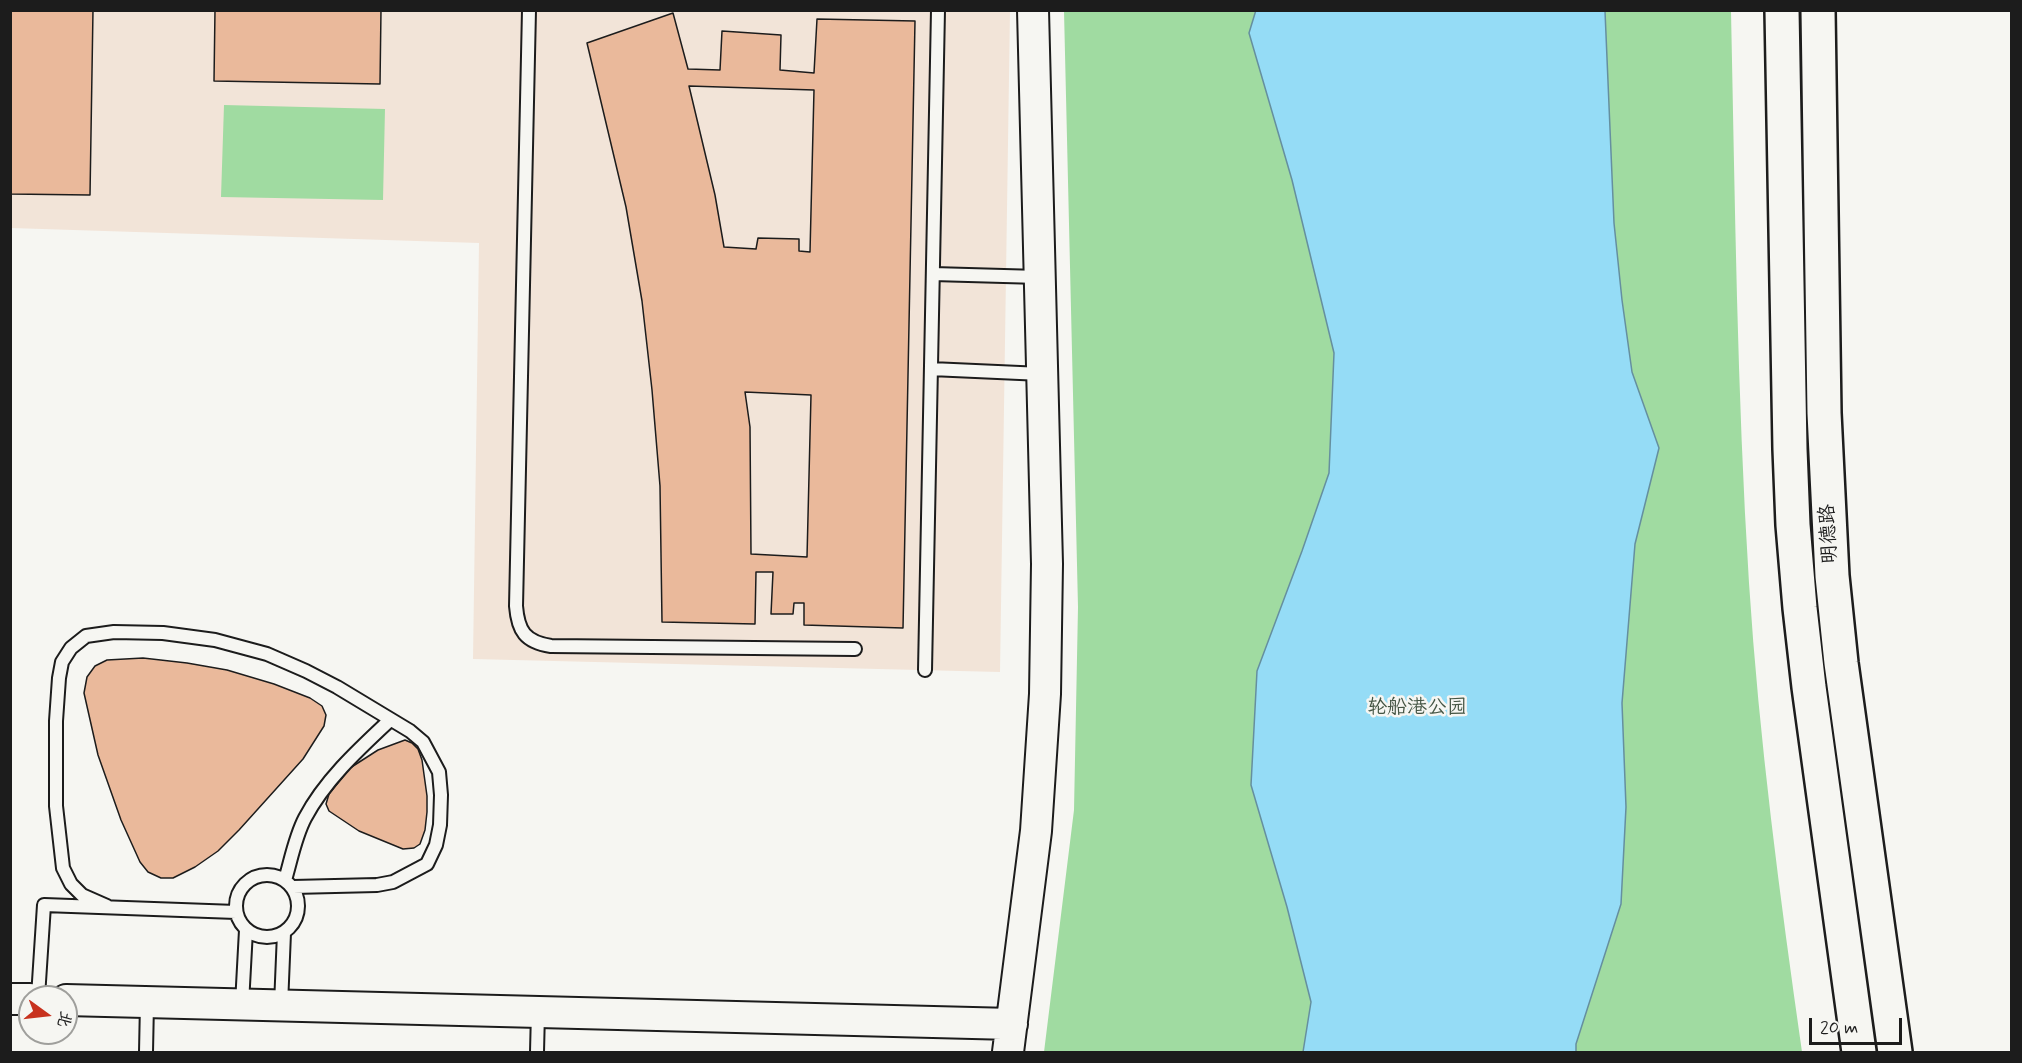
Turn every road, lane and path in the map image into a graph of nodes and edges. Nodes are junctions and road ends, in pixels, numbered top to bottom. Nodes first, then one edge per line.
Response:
1 (529, 10) edge
2 (938, 10) edge
3 (1033, 10) edge
4 (1782, 10) edge
5 (1818, 10) edge
6 (933, 274) junction
7 (1040, 277) junction
8 (931, 369) junction
9 (1042, 374) junction
10 (855, 649) dead end
11 (924, 670) dead end
12 (390, 720) junction
13 (289, 884) junction
14 (107, 906) junction
15 (236, 912) junction
16 (246, 930) junction
17 (284, 933) junction
18 (39, 985) edge
19 (78, 1000) edge
20 (147, 1003) junction
21 (242, 1005) junction
22 (281, 1006) junction
23 (538, 1012) junction
24 (1010, 1038) edge
25 (146, 1053) edge
26 (537, 1053) edge
27 (1858, 1053) edge
28 (1895, 1053) edge

1 - 10 lane
2 - 6 lane
3 - 7 street
4 - 27 main road
5 - 28 main road, 明德路
6 - 7 lane
6 - 8 lane
7 - 9 street
8 - 9 lane
8 - 11 lane
9 - 24 street
12 - 13 lane
12 - 13 lane
12 - 14 lane
13 - 15 lane
13 - 17 lane
14 - 15 lane
14 - 18 lane
15 - 16 lane
16 - 17 lane
16 - 21 lane
17 - 22 lane
19 - 20 street
20 - 21 street
20 - 25 lane
21 - 22 street
22 - 23 street
23 - 24 street
23 - 26 lane

